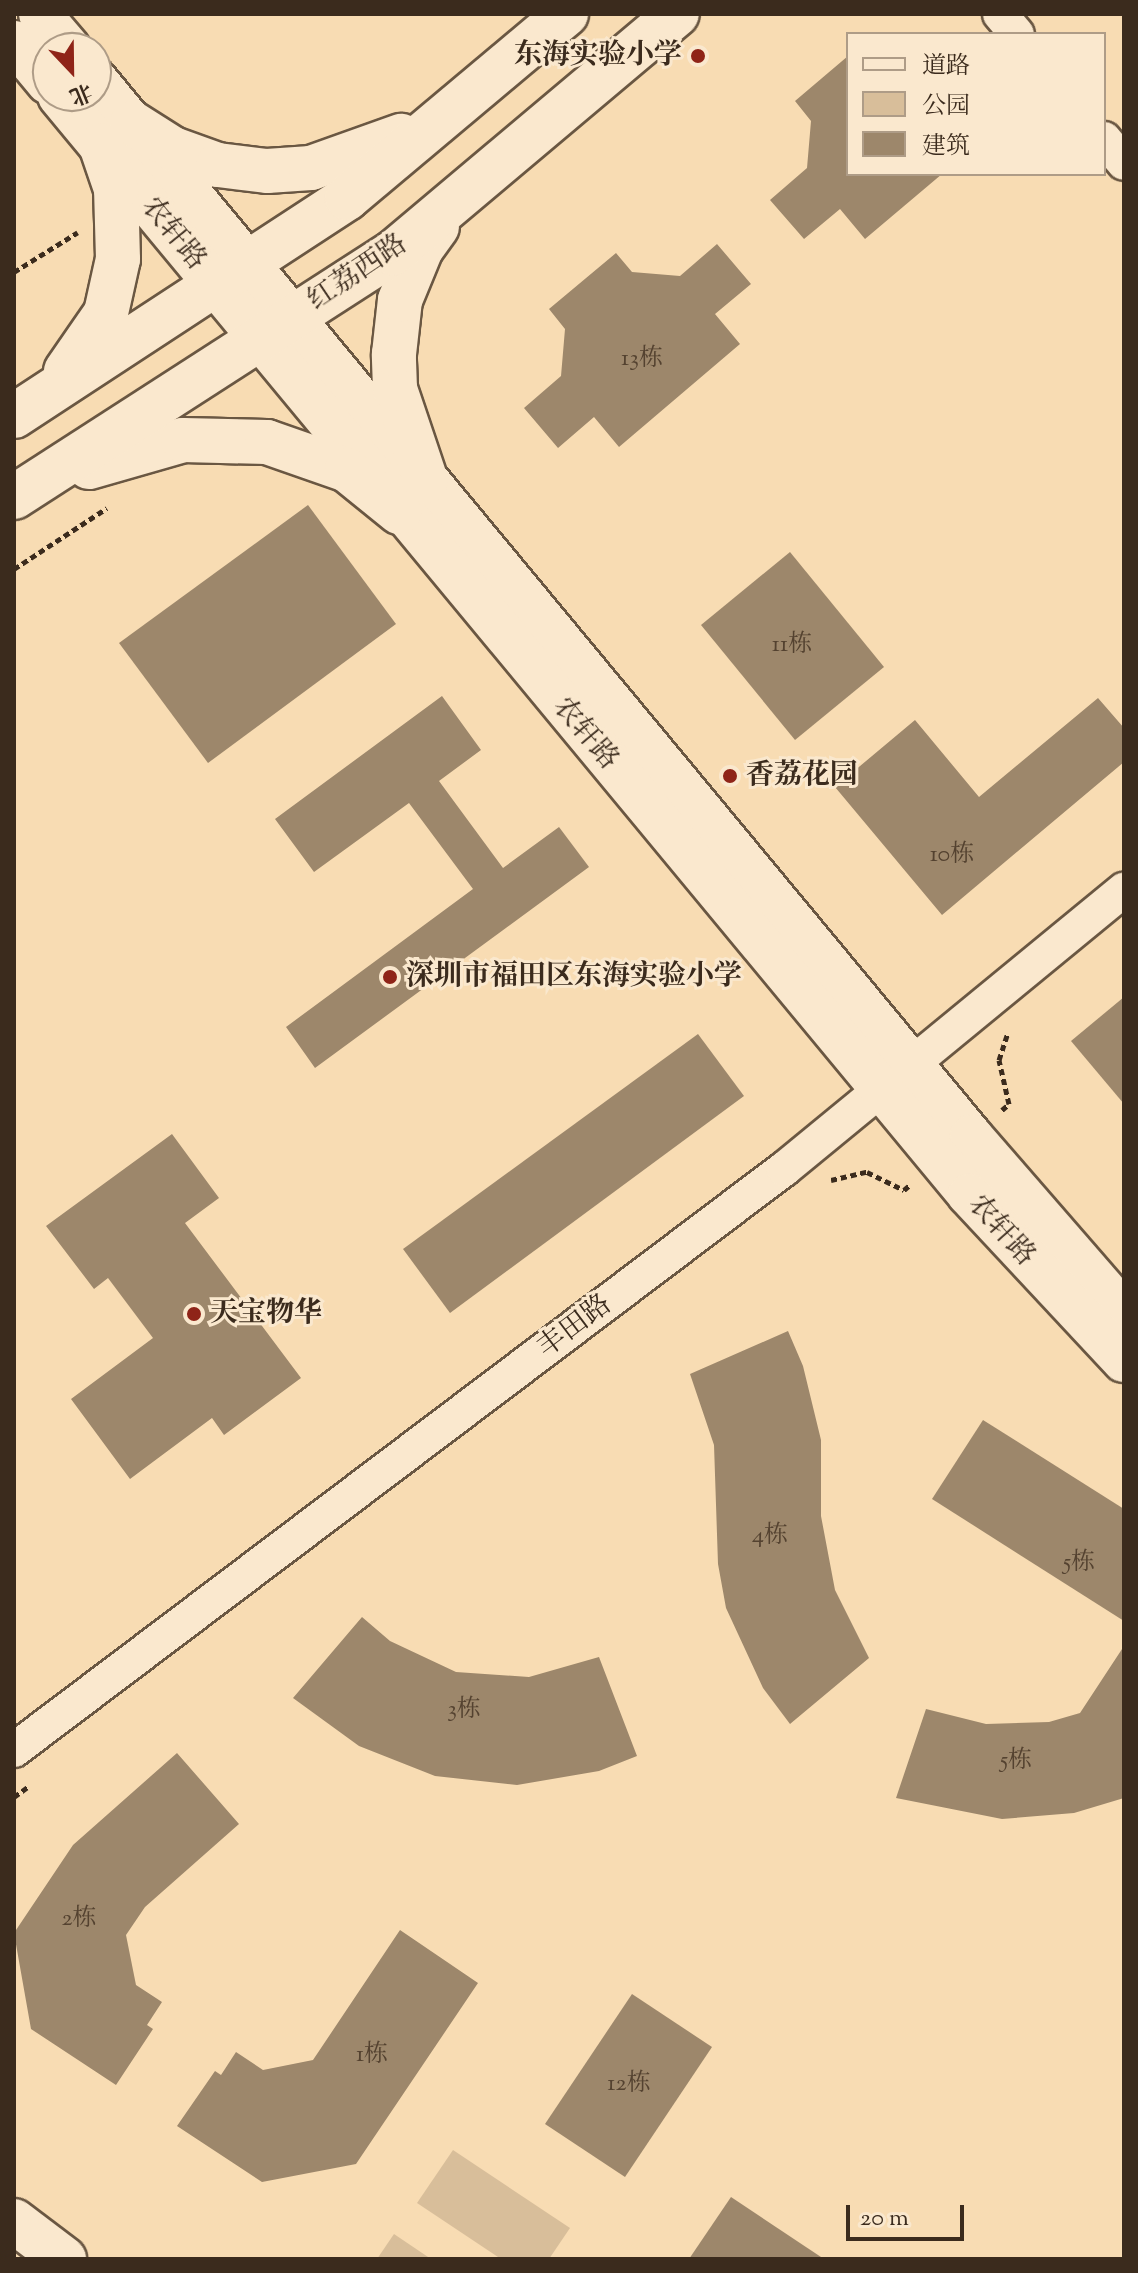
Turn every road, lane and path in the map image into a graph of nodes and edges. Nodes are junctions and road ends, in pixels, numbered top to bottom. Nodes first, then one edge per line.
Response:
1 (40, 14) edge
2 (566, 14) edge
3 (677, 14) edge
4 (1000, 14) edge
5 (55, 32) edge
6 (1015, 32) edge
7 (14, 42) edge
8 (32, 64) edge
9 (462, 101) junction
10 (83, 112) edge
11 (108, 112) edge
12 (116, 134) junction
13 (1106, 141) edge
14 (1124, 163) edge
15 (457, 199) junction
16 (93, 223) dead end
17 (14, 272) edge
18 (231, 273) junction
19 (275, 328) junction
20 (27, 407) edge
21 (18, 494) edge
22 (413, 496) junction
23 (1124, 890) edge
24 (1019, 1023) dead end
25 (897, 1078) junction
26 (956, 1148) junction
27 (826, 1181) dead end
28 (1124, 1312) edge
29 (1124, 1361) edge
30 (14, 1750) edge
31 (39, 1778) dead end
32 (14, 1797) edge
33 (14, 2221) edge
34 (64, 2259) edge

1 - 5 street
2 - 9 main road
3 - 15 main road, 红荔西路
4 - 6 street
7 - 8 street
9 - 12 main road
9 - 18 main road
10 - 12 street, 农轩路
11 - 12 street, 农轩路
12 - 18 street, 农轩路
12 - 20 main road
13 - 14 street
15 - 19 main road, 红荔西路
15 - 22 main road
16 - 17 path
18 - 19 street, 农轩路
18 - 20 main road
19 - 21 main road, 红荔西路
19 - 22 street, 农轩路
21 - 22 main road
22 - 25 street, 农轩路
23 - 25 street, 丰田路
24 - 26 path
25 - 26 street, 农轩路
25 - 30 street, 丰田路
26 - 27 path
26 - 28 street, 农轩路
26 - 29 street, 农轩路
31 - 32 path
33 - 34 main road

